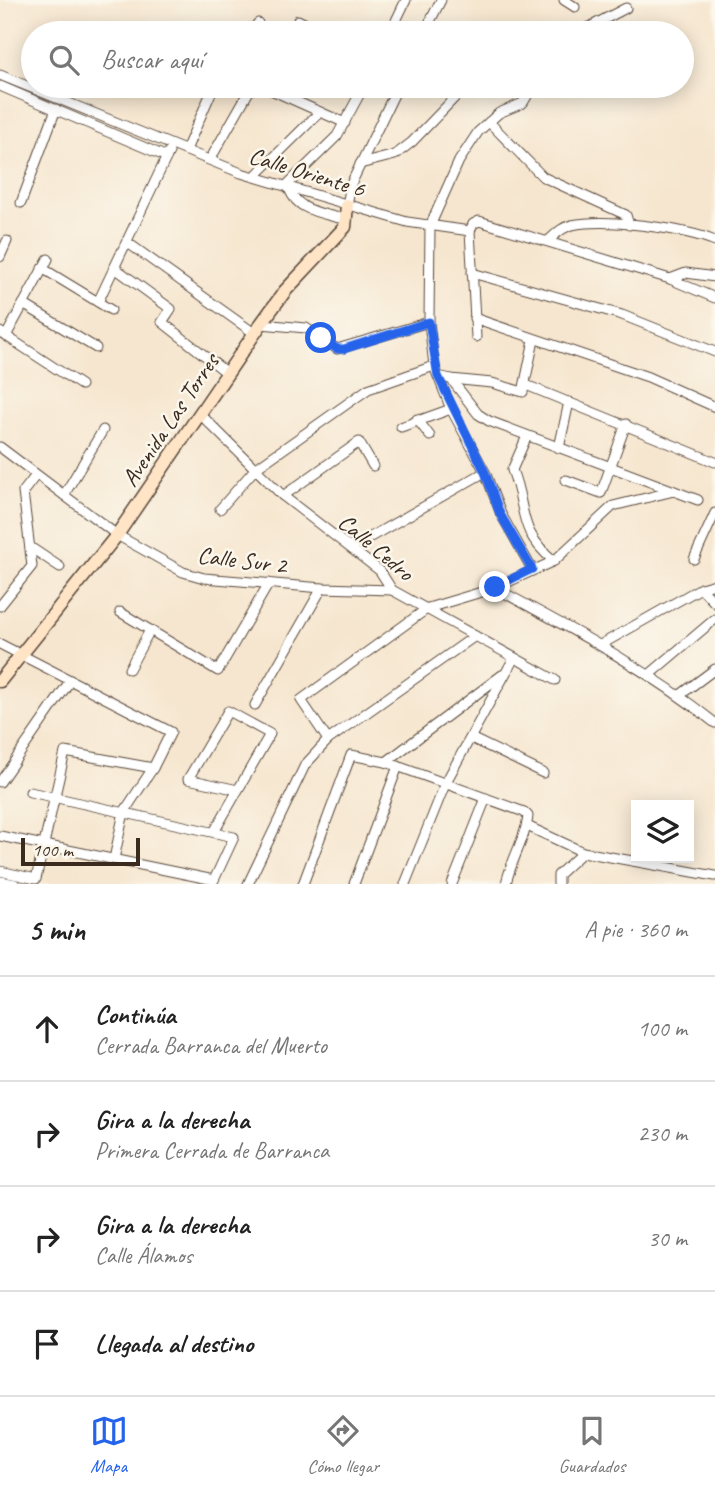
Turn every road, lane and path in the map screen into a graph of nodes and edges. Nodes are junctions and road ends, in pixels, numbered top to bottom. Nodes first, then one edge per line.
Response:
1 (406, 0) edge
2 (441, 0) edge
3 (564, 0) edge
4 (575, 7) dead end
5 (626, 8) dead end
6 (396, 21) edge
7 (430, 21) edge
8 (601, 21) edge
9 (5, 77) edge
10 (2, 87) edge
11 (21, 95) edge
12 (29, 98) edge
13 (57, 98) edge
14 (209, 98) edge
15 (245, 98) edge
16 (289, 98) edge
17 (358, 98) edge
18 (392, 98) edge
19 (454, 98) edge
20 (526, 98) edge
21 (56, 109) junction
22 (320, 112) junction
23 (489, 122) junction
24 (345, 123) junction
25 (138, 131) junction
26 (127, 138) junction
27 (172, 145) junction
28 (186, 150) junction
29 (167, 157) junction
30 (211, 158) junction
31 (360, 164) junction
32 (256, 175) junction
33 (288, 184) junction
34 (21, 203) dead end
35 (347, 205) junction
36 (347, 220) junction
37 (629, 225) junction
38 (430, 226) junction
39 (470, 231) junction
40 (549, 240) junction
41 (715, 241) edge
42 (7, 242) dead end
43 (128, 243) junction
44 (0, 257) edge
45 (48, 259) dead end
46 (42, 268) junction
47 (116, 268) junction
48 (472, 273) junction
49 (715, 277) edge
50 (670, 279) junction
51 (715, 298) edge
52 (98, 302) junction
53 (23, 304) junction
54 (111, 310) dead end
55 (474, 318) junction
56 (429, 322) junction
57 (257, 328) junction
58 (3, 334) edge
59 (476, 337) dead end
60 (534, 340) junction
61 (96, 348) dead end
62 (715, 352) edge
63 (434, 366) junction
64 (227, 373) junction
65 (438, 376) junction
66 (451, 379) junction
67 (81, 385) dead end
68 (523, 389) junction
69 (569, 402) junction
70 (715, 407) edge
71 (451, 409) junction
72 (200, 414) junction
73 (417, 419) junction
74 (626, 424) junction
75 (401, 427) dead end
76 (103, 430) dead end
77 (430, 436) dead end
78 (527, 436) junction
79 (0, 447) edge
80 (559, 448) junction
81 (715, 462) edge
82 (373, 466) dead end
83 (611, 467) junction
84 (255, 469) junction
85 (485, 472) junction
86 (36, 475) junction
87 (566, 480) dead end
88 (674, 491) junction
89 (64, 495) junction
90 (284, 496) junction
91 (698, 500) dead end
92 (220, 509) dead end
93 (715, 513) edge
94 (117, 535) junction
95 (30, 547) junction
96 (352, 548) junction
97 (694, 559) dead end
98 (554, 561) junction
99 (60, 567) dead end
100 (532, 569) junction
101 (269, 583) junction
102 (715, 584) edge
103 (495, 587) junction
104 (322, 588) junction
105 (701, 588) junction
106 (0, 590) edge
107 (391, 590) junction
108 (9, 596) junction
109 (715, 603) edge
110 (0, 606) edge
111 (428, 608) junction
112 (120, 612) dead end
113 (715, 619) edge
114 (150, 630) junction
115 (475, 636) junction
116 (0, 644) edge
117 (602, 644) junction
118 (18, 656) junction
119 (514, 658) junction
120 (129, 669) dead end
121 (715, 669) edge
122 (506, 672) junction
123 (650, 674) junction
124 (555, 680) dead end
125 (0, 681) edge
126 (70, 681) junction
127 (680, 695) junction
128 (255, 705) dead end
129 (715, 723) edge
130 (471, 738) junction
131 (328, 740) junction
132 (386, 762) junction
133 (398, 766) junction
134 (153, 768) junction
135 (543, 773) dead end
136 (0, 782) edge
137 (446, 782) junction
138 (238, 790) junction
139 (30, 792) dead end
140 (53, 795) junction
141 (486, 798) junction
142 (124, 812) junction
143 (528, 821) junction
144 (214, 832) junction
145 (0, 836) edge
146 (43, 845) junction
147 (583, 852) junction
148 (114, 859) junction
149 (0, 871) edge
150 (715, 876) edge
151 (248, 884) edge
152 (303, 884) edge
153 (354, 884) edge
154 (405, 884) edge
155 (453, 884) edge
156 (506, 884) edge
157 (558, 884) edge

1 - 6 street
2 - 7 street
3 - 4 street
5 - 8 street
9 - 10 street
10 - 11 street
12 - 21 street
13 - 25 street, Calle Oriente 6
14 - 28 street
15 - 30 street
16 - 22 street
17 - 24 street
18 - 31 street
19 - 31 street
20 - 23 street
21 - 26 street
21 - 34 street
22 - 24 street
22 - 32 street
23 - 37 street
23 - 38 street
24 - 33 street
25 - 26 street
25 - 27 street, Calle Oriente 6
26 - 29 street
27 - 28 street, Calle Oriente 6
27 - 29 street
28 - 30 street, Calle Oriente 6
29 - 43 street
30 - 32 street, Calle Oriente 6
31 - 35 street
32 - 33 street, Calle Oriente 6
33 - 35 street, Calle Oriente 6
33 - 36 street
35 - 36 main road
35 - 38 street, Calle Oriente 6
36 - 57 main road, Avenida Las Torres
37 - 40 street
37 - 41 street
38 - 39 street, Calle Oriente 6
38 - 56 street
39 - 40 street
39 - 48 street
40 - 50 street
42 - 44 street
43 - 47 street
43 - 57 street
45 - 46 street
46 - 52 street
46 - 53 street
47 - 52 street
47 - 64 street
48 - 55 street
48 - 62 street
49 - 50 street
50 - 51 street
52 - 54 street
53 - 58 street
53 - 61 street
55 - 59 street
55 - 60 street
56 - 57 street
56 - 63 street
57 - 64 main road, Avenida Las Torres
58 - 67 street
60 - 68 street
60 - 70 street
63 - 65 street
63 - 84 street
64 - 72 main road, Avenida Las Torres
65 - 66 street
65 - 71 street
66 - 68 street
66 - 78 street
68 - 69 street
69 - 74 street
69 - 80 street
71 - 73 street
71 - 85 street
72 - 84 street, Calle Cedro
72 - 94 main road, Avenida Las Torres
73 - 75 street
73 - 77 street
74 - 81 street
74 - 83 street
76 - 89 street
78 - 80 street
78 - 98 street
79 - 86 street, Calle Sur 2
80 - 83 street
82 - 90 street
83 - 87 street
83 - 88 street
84 - 90 street, Calle Cedro
84 - 92 street
85 - 96 street
85 - 100 street
86 - 89 street, Calle Sur 2
86 - 95 street
88 - 91 street
88 - 98 street
89 - 94 street, Calle Sur 2
90 - 96 street, Calle Cedro
93 - 97 street
94 - 101 street, Calle Sur 2
94 - 118 main road, Avenida Las Torres
95 - 99 street
95 - 108 street
96 - 107 street, Calle Cedro
98 - 100 street
100 - 103 street
101 - 104 street, Calle Sur 2
101 - 114 street
102 - 105 street
103 - 111 street
103 - 117 street
104 - 107 street, Calle Sur 2
104 - 128 street
105 - 109 street
105 - 117 street
106 - 108 street
107 - 111 street, Calle Cedro
108 - 110 street
111 - 115 street, Calle Cedro
111 - 131 street
112 - 114 street
113 - 123 street
114 - 120 street
115 - 119 street, Calle Cedro
115 - 131 street
116 - 118 street
117 - 123 street
118 - 125 main road, Avenida Las Torres
118 - 126 street
119 - 122 street
119 - 124 street, Calle Cedro
121 - 127 street
122 - 130 street
122 - 132 street
123 - 127 street
126 - 134 street
126 - 136 street
127 - 129 street
130 - 135 street
130 - 137 street
131 - 151 street
132 - 133 street
132 - 152 street
133 - 137 street
133 - 153 street
134 - 140 street
134 - 142 street
137 - 141 street
137 - 154 street
138 - 138 street
138 - 144 street
139 - 140 street
140 - 142 street
140 - 146 street
141 - 143 street
141 - 155 street
142 - 144 street
142 - 148 street
143 - 147 street
143 - 156 street
144 - 148 street
145 - 146 street
146 - 148 street
146 - 149 street
147 - 150 street
147 - 157 street

